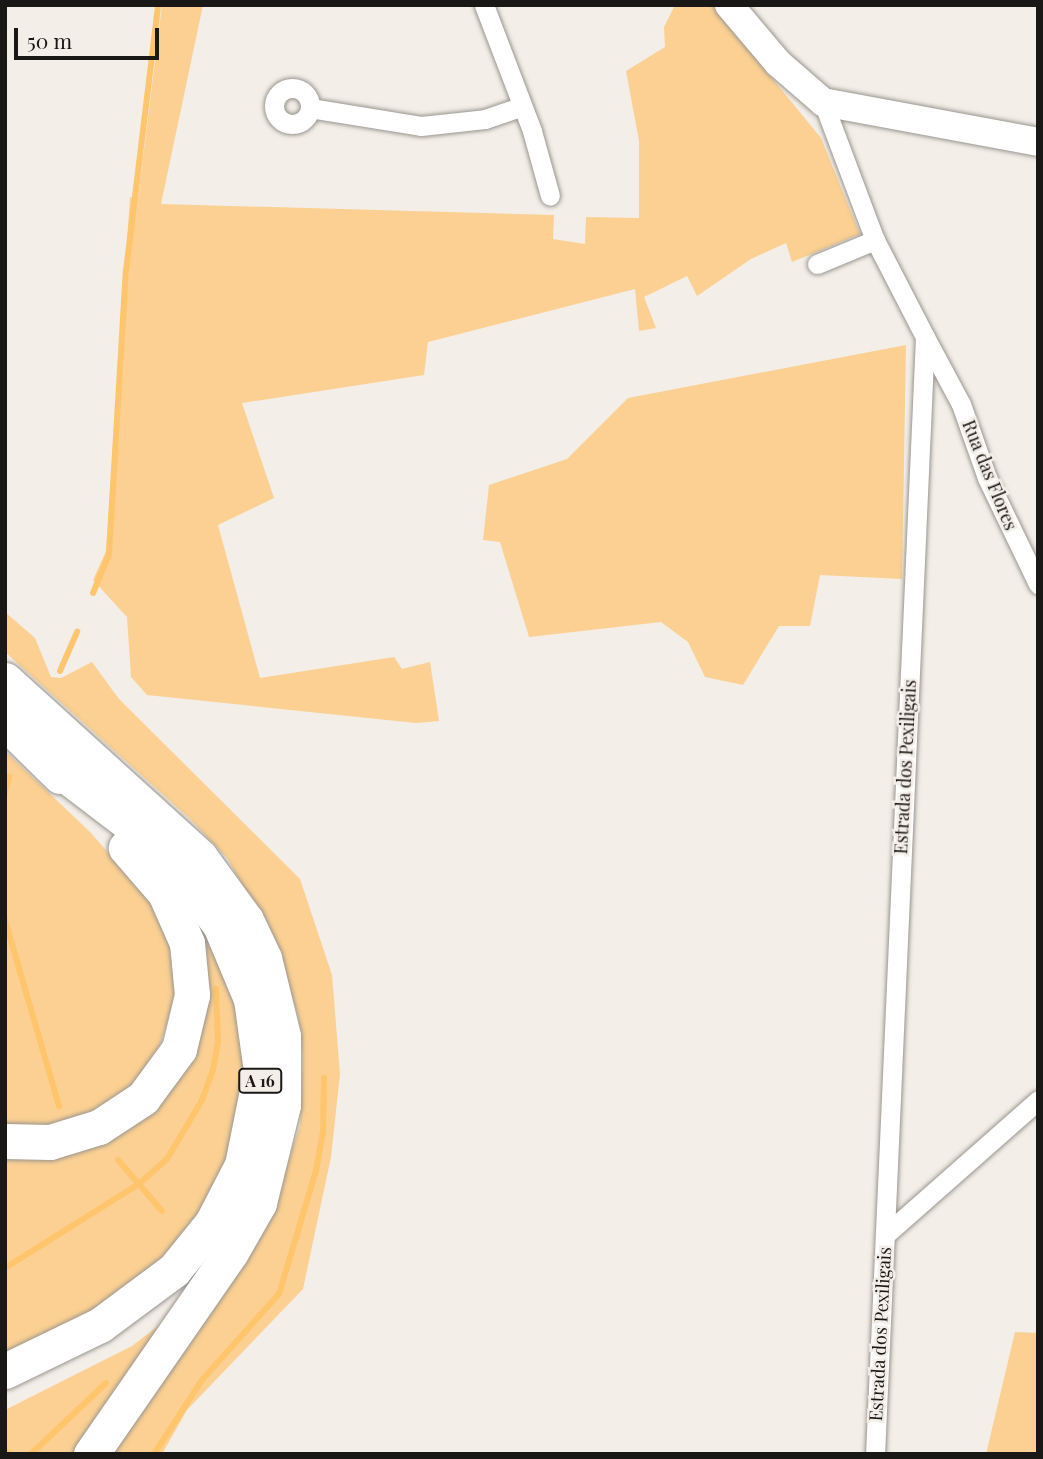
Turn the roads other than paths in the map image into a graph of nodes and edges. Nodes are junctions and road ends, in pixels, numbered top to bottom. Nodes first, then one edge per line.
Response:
1 (484, 5) edge
2 (729, 5) edge
3 (823, 102) junction
4 (520, 107) junction
5 (310, 108) dead end
6 (1038, 142) edge
7 (550, 196) dead end
8 (875, 240) junction
9 (817, 264) dead end
10 (925, 337) junction
11 (1038, 584) edge
12 (5, 680) edge
13 (5, 722) edge
14 (46, 760) junction
15 (1038, 1100) edge
16 (5, 1141) edge
17 (275, 1145) junction
18 (885, 1235) junction
19 (8, 1381) edge
20 (90, 1454) edge
21 (875, 1454) edge

1 - 4 street
2 - 3 main road
3 - 6 main road
3 - 8 street, Estrada dos Pexiligais
4 - 5 street
4 - 7 street
8 - 9 street
8 - 10 street, Estrada dos Pexiligais
10 - 11 street, Rua das Flores
10 - 18 street, Estrada dos Pexiligais
12 - 17 highway, A 16
13 - 14 highway, A 16
14 - 16 highway, A 16
14 - 19 highway, A 16
15 - 18 street
17 - 19 highway, A 16
17 - 20 highway, A 16
18 - 21 street, Estrada dos Pexiligais

